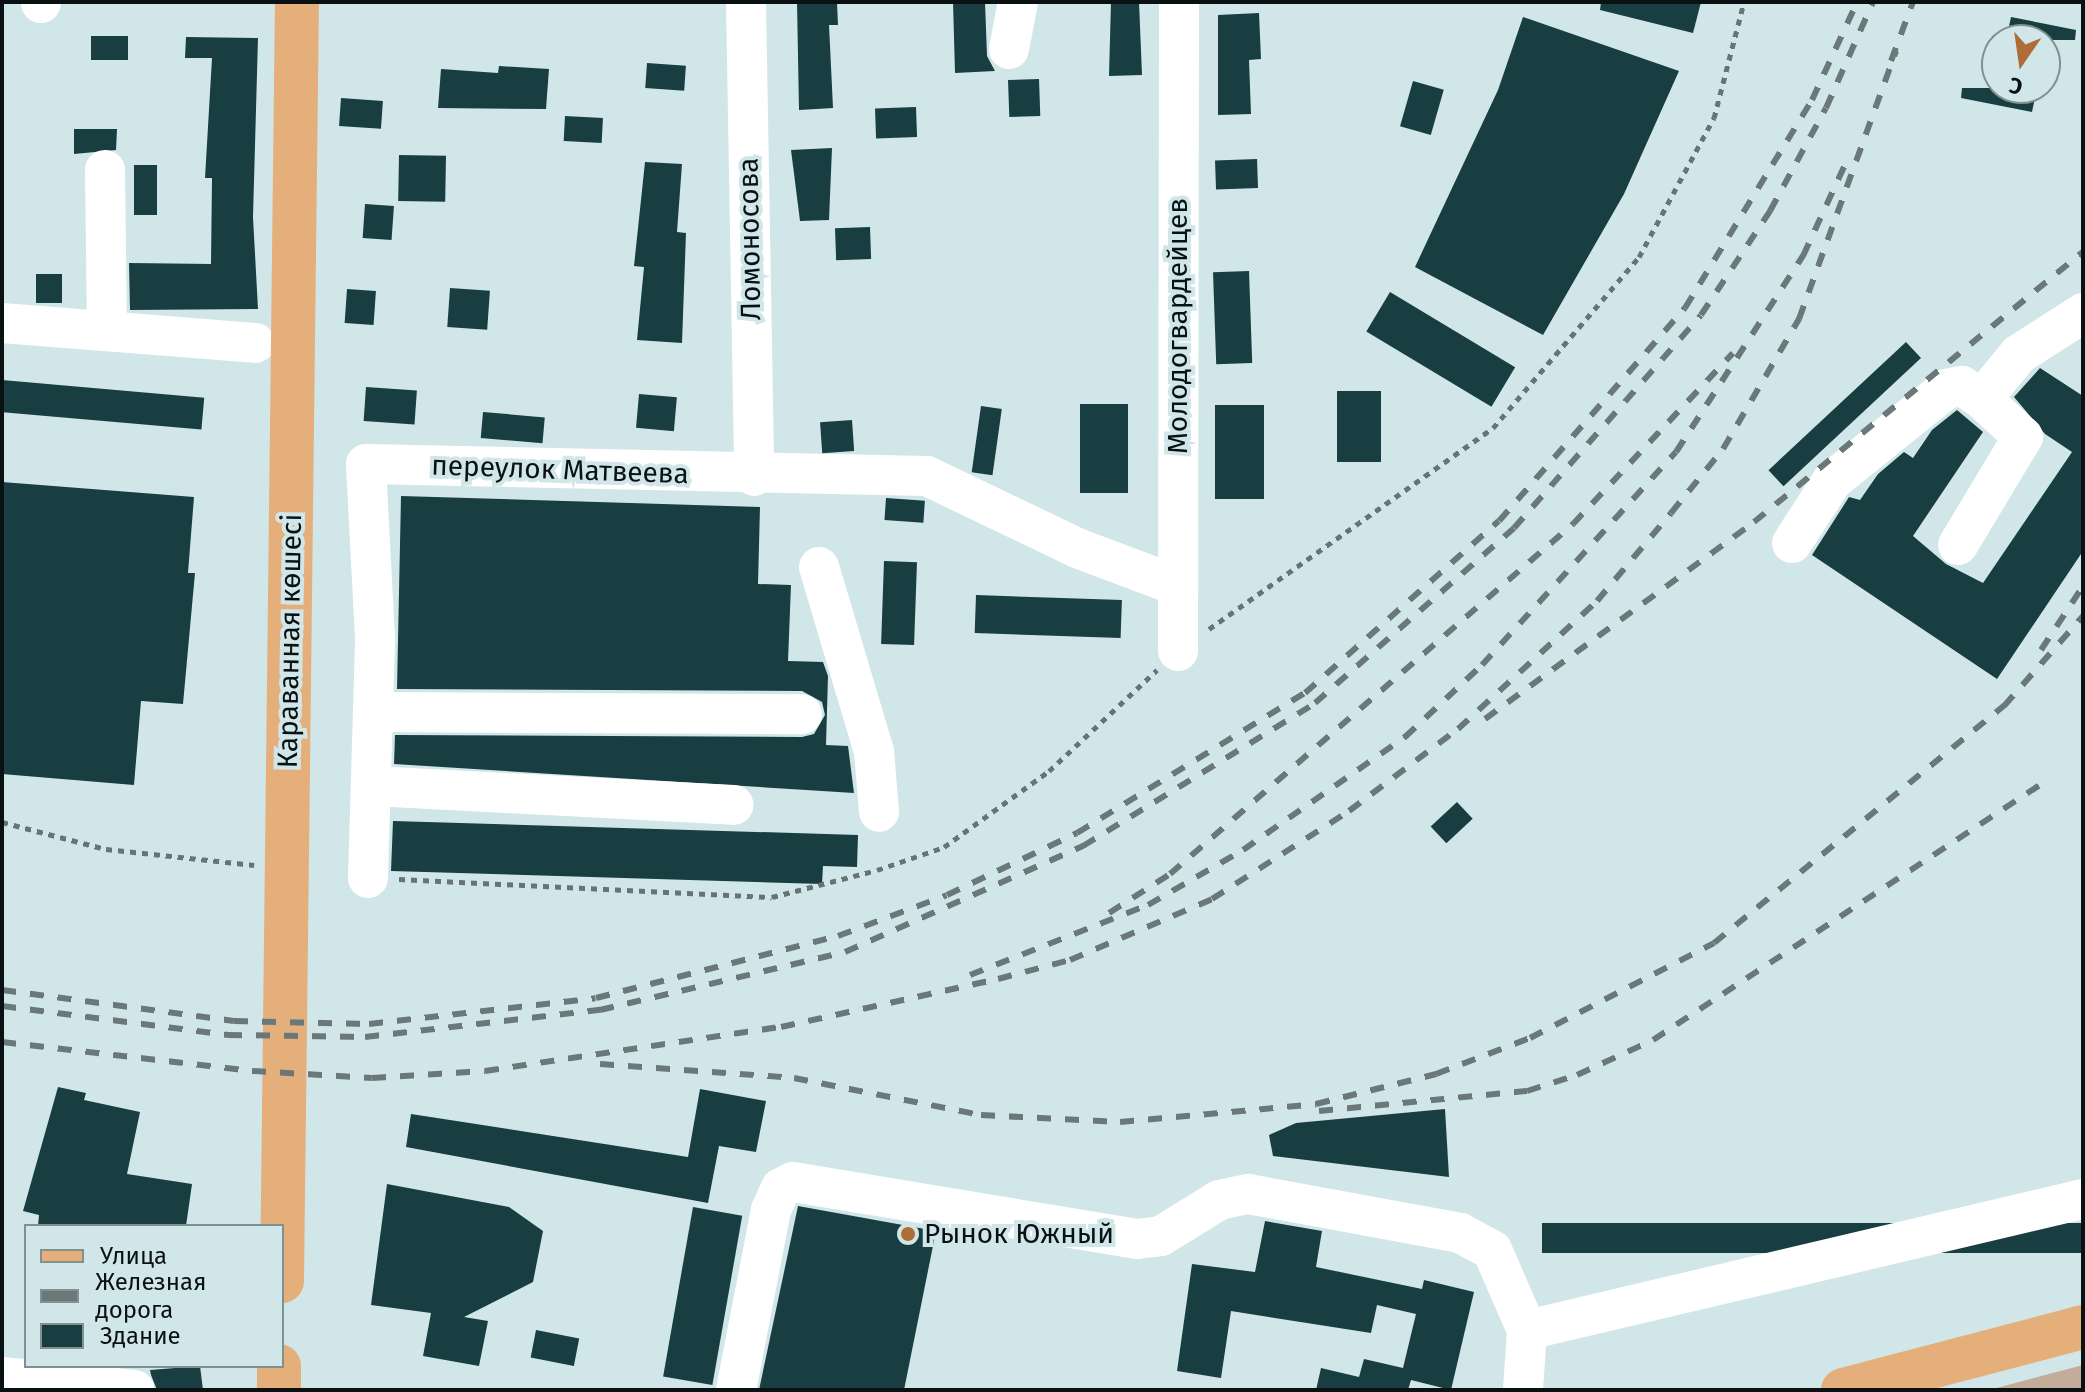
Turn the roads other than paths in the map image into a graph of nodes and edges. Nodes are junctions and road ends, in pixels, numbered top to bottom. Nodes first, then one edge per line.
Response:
1 (297, 2) edge
2 (746, 2) edge
3 (1018, 2) edge
4 (1179, 2) edge
5 (1009, 49) dead end
6 (105, 170) dead end
7 (2083, 313) edge
8 (2, 323) edge
9 (107, 331) junction
10 (255, 343) dead end
11 (1982, 399) junction
12 (754, 476) junction
13 (1792, 543) dead end
14 (1958, 545) dead end
15 (819, 567) dead end
16 (1178, 586) junction
17 (1178, 651) road end
18 (374, 712) junction
19 (802, 714) dead end
20 (373, 786) junction
21 (734, 805) dead end
22 (879, 812) dead end
23 (368, 878) road end
24 (2083, 1199) edge
25 (283, 1224) edge
26 (2083, 1327) edge
27 (1527, 1330) junction
28 (279, 1368) edge
29 (2, 1377) edge
30 (134, 1390) edge
31 (279, 1390) edge
32 (736, 1390) edge
33 (1523, 1390) edge
34 (1843, 1390) edge

1 - 25 main road, Караванная көшесі
2 - 12 street, Ломоносова
3 - 5 street
4 - 16 street, Молодогвардейцев
6 - 9 street
7 - 11 street
8 - 9 street
9 - 10 street
11 - 13 street
11 - 14 street
12 - 16 street, переулок Матвеева
12 - 18 street, переулок Матвеева
15 - 22 street
16 - 17 street, Молодогвардейцев
18 - 19 street
18 - 20 street
20 - 21 street
20 - 23 street
24 - 27 street
26 - 34 main road
27 - 32 street
27 - 33 street
28 - 31 main road
29 - 30 street

